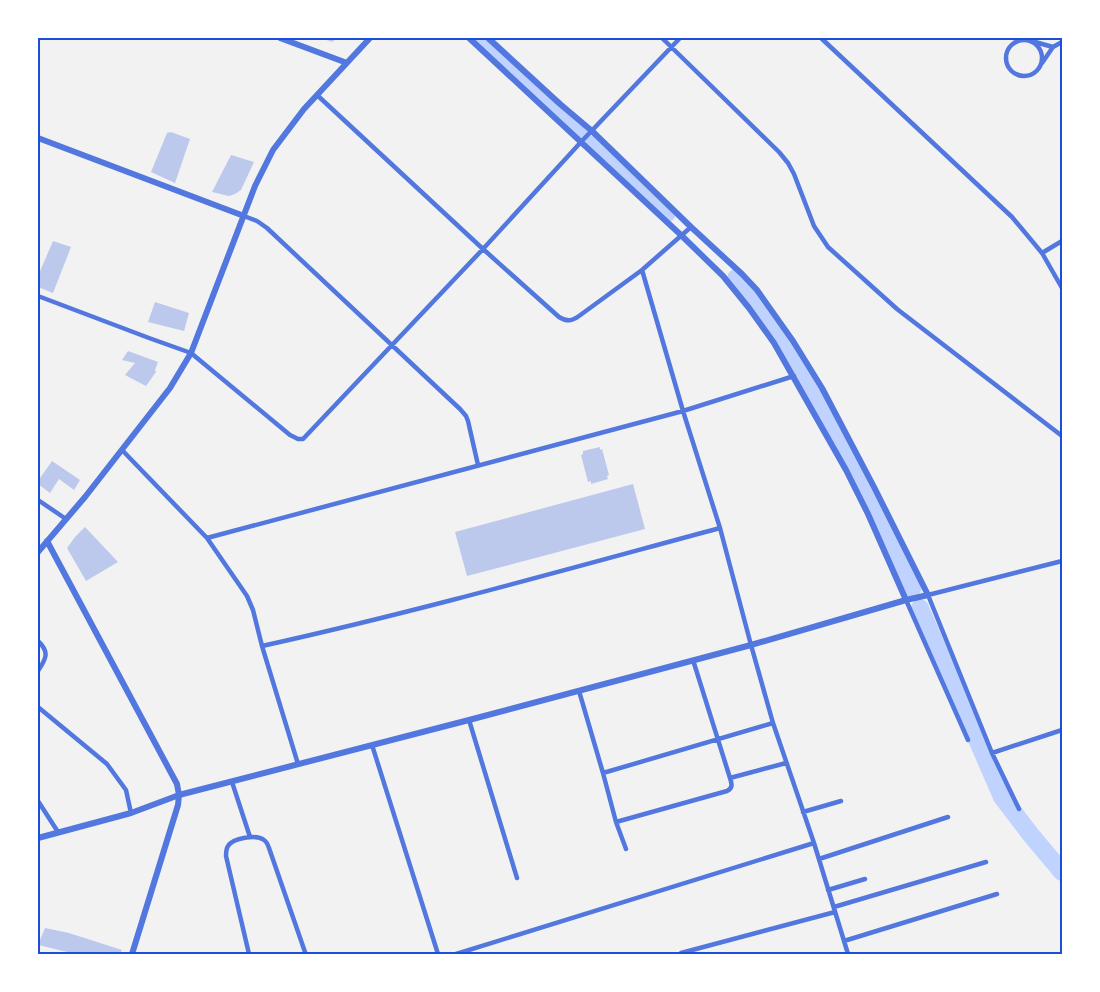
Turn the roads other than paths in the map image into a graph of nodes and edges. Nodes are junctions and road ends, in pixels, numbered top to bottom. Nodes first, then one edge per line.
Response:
1 (280, 38) edge
2 (370, 38) edge
3 (469, 38) edge
4 (488, 38) edge
5 (662, 38) edge
6 (680, 38) edge
7 (821, 38) edge
8 (1010, 38) edge
9 (1030, 40) edge
10 (1062, 42) edge
11 (1011, 45) junction
12 (672, 47) junction
13 (1053, 47) junction
14 (347, 63) junction
15 (1041, 65) junction
16 (317, 94) junction
17 (591, 132) junction
18 (38, 138) edge
19 (582, 141) junction
20 (244, 216) junction
21 (691, 227) junction
22 (682, 236) junction
23 (1062, 241) edge
24 (483, 249) junction
25 (1042, 253) junction
26 (642, 270) junction
27 (1062, 288) edge
28 (38, 296) edge
29 (391, 345) junction
30 (191, 353) junction
31 (794, 376) junction
32 (683, 411) junction
33 (1062, 436) edge
34 (122, 450) junction
35 (478, 465) junction
36 (38, 500) edge
37 (66, 519) junction
38 (720, 528) junction
39 (207, 538) junction
40 (47, 541) junction
41 (38, 552) edge
42 (1062, 561) edge
43 (924, 596) junction
44 (909, 599) junction
45 (38, 641) edge
46 (751, 645) junction
47 (262, 646) junction
48 (693, 660) junction
49 (38, 670) edge
50 (579, 691) junction
51 (38, 707) edge
52 (469, 720) junction
53 (773, 723) junction
54 (1062, 730) edge
55 (718, 738) junction
56 (968, 740) dead end
57 (372, 746) junction
58 (992, 753) junction
59 (786, 763) junction
60 (298, 764) junction
61 (603, 773) junction
62 (730, 778) junction
63 (232, 782) junction
64 (179, 795) junction
65 (38, 801) edge
66 (841, 801) dead end
67 (1019, 809) dead end
68 (803, 812) junction
69 (131, 813) junction
70 (948, 818) dead end
71 (616, 822) junction
72 (58, 832) junction
73 (250, 837) junction
74 (38, 838) edge
75 (814, 843) junction
76 (626, 849) dead end
77 (819, 859) junction
78 (986, 862) dead end
79 (518, 878) dead end
80 (865, 879) dead end
81 (828, 890) junction
82 (996, 894) dead end
83 (834, 910) junction
84 (844, 941) junction
85 (305, 952) dead end
86 (681, 953) edge
87 (132, 954) edge
88 (249, 954) edge
89 (438, 954) edge
90 (456, 954) edge
91 (848, 954) edge

1 - 14 street
2 - 14 street
3 - 19 street
4 - 17 street
5 - 12 street
6 - 12 street
7 - 25 street
8 - 11 street
9 - 11 street
9 - 13 street
9 - 15 street
10 - 13 street
11 - 15 street
12 - 17 street
12 - 33 street
13 - 15 street
14 - 16 street
16 - 20 street
16 - 24 street
17 - 19 street
17 - 21 street
18 - 20 street
19 - 22 street
19 - 24 street
20 - 29 street
20 - 30 street
21 - 22 street
21 - 43 street
22 - 26 street
22 - 31 street
23 - 25 street
24 - 26 street
24 - 29 street
25 - 27 street
26 - 32 street
28 - 30 street
29 - 30 street
29 - 35 street
30 - 34 street
31 - 32 street
31 - 44 street
32 - 35 street
32 - 38 street
34 - 37 street
34 - 39 street
35 - 39 street
36 - 37 street
37 - 40 street
38 - 46 street
38 - 47 street
39 - 47 street
40 - 41 street
40 - 64 street
42 - 43 street
43 - 44 street
43 - 58 street
44 - 46 street
44 - 56 street
45 - 49 street
46 - 48 street
46 - 53 street
47 - 60 street
48 - 50 street
48 - 55 street
50 - 52 street
50 - 61 street
51 - 69 street
52 - 57 street
52 - 79 street
53 - 55 street
53 - 59 street
54 - 58 street
55 - 61 street
55 - 62 street
57 - 60 street
57 - 89 street
58 - 67 street
59 - 62 street
59 - 68 street
60 - 63 street
61 - 71 street
62 - 71 street
63 - 64 street
63 - 73 street
64 - 69 street
64 - 87 street
65 - 72 street
66 - 68 street
68 - 75 street
69 - 72 street
70 - 77 street
71 - 76 street
72 - 74 street
73 - 85 street
73 - 88 street
75 - 77 street
75 - 90 street
77 - 81 street
78 - 83 street
80 - 81 street
81 - 83 street
82 - 84 street
83 - 84 street
83 - 86 street
84 - 91 street

